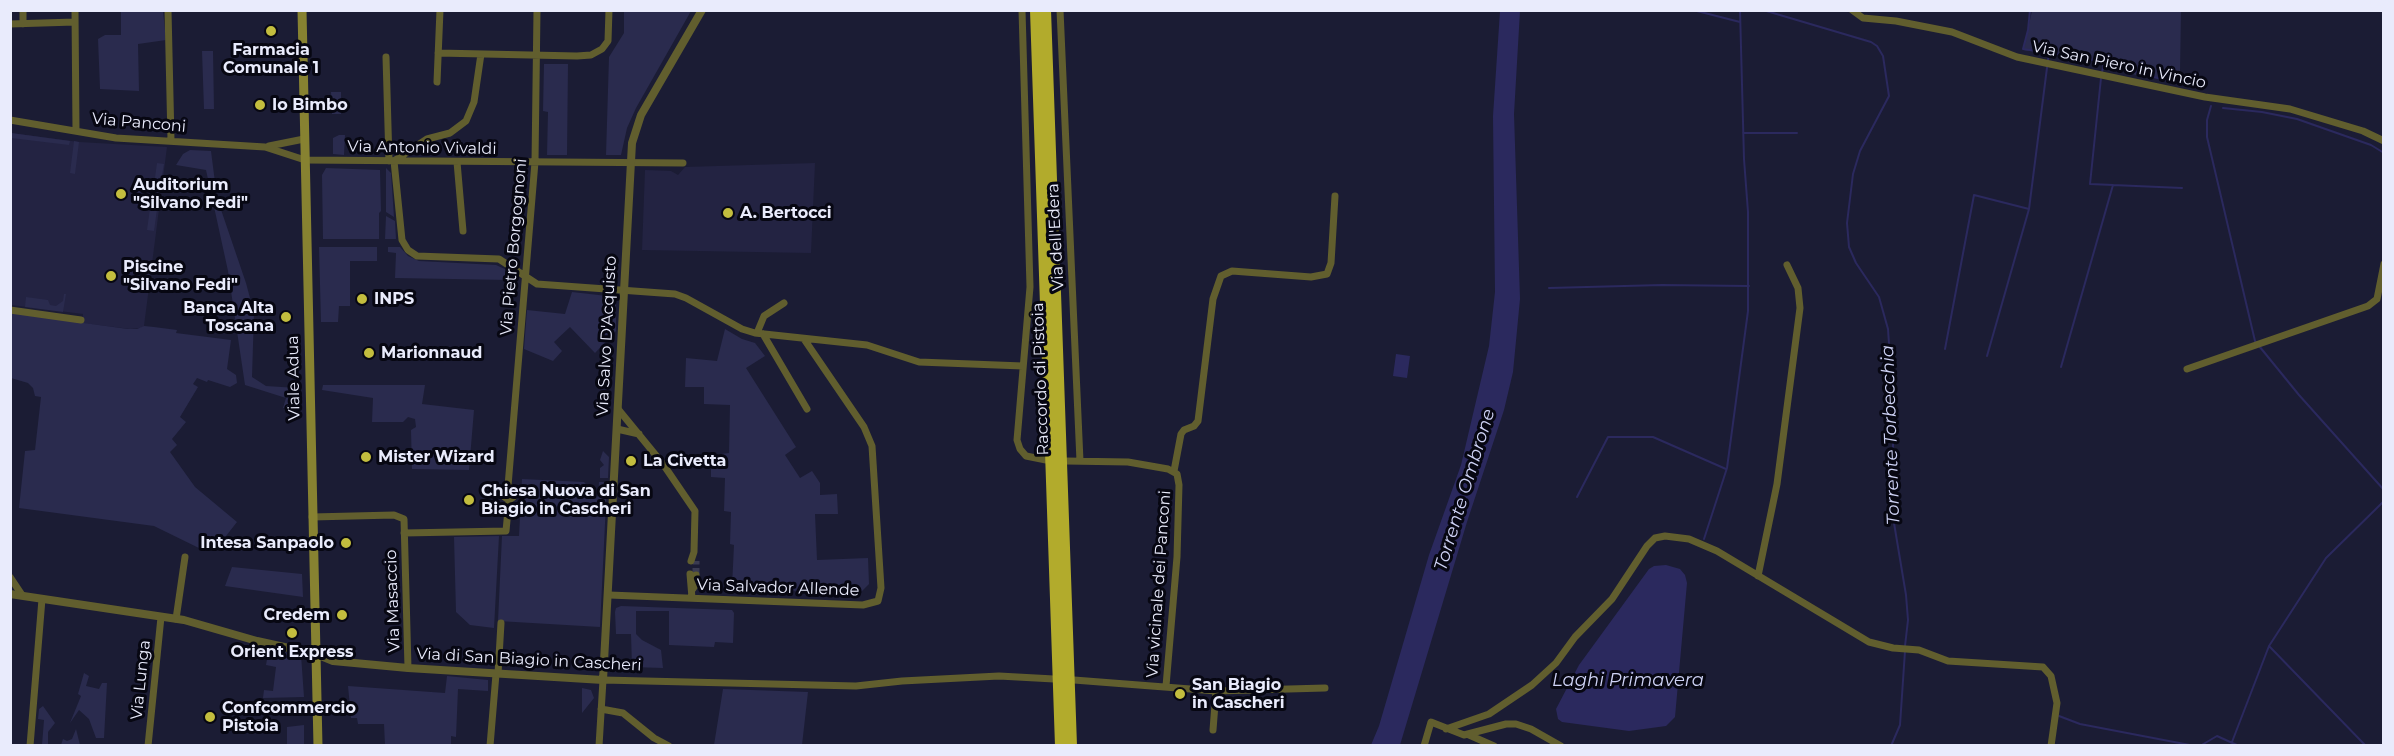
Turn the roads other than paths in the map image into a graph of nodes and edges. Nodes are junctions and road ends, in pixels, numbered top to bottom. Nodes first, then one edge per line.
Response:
1 (22, 10) edge
2 (75, 10) edge
3 (168, 10) edge
4 (302, 10) edge
5 (440, 10) edge
6 (537, 10) edge
7 (609, 10) edge
8 (702, 10) edge
9 (1022, 10) edge
10 (1036, 10) edge
11 (1045, 10) edge
12 (1060, 10) edge
13 (1852, 10) edge
14 (75, 22) junction
15 (10, 24) edge
16 (23, 24) junction
17 (438, 53) junction
18 (482, 54) junction
19 (537, 56) junction
20 (386, 57) dead end
21 (437, 82) dead end
22 (10, 120) edge
23 (76, 131) junction
24 (304, 139) junction
25 (171, 140) junction
26 (2384, 141) edge
27 (265, 147) junction
28 (305, 160) junction
29 (391, 161) junction
30 (457, 162) junction
31 (535, 162) junction
32 (630, 163) junction
33 (683, 163) dead end
34 (1335, 196) dead end
35 (463, 231) dead end
36 (2384, 264) edge
37 (1787, 265) dead end
38 (525, 277) junction
39 (624, 290) junction
40 (784, 303) dead end
41 (10, 310) edge
42 (81, 320) dead end
43 (760, 334) junction
44 (804, 339) junction
45 (1023, 366) junction
46 (2187, 369) dead end
47 (618, 409) junction
48 (807, 409) dead end
49 (617, 429) junction
50 (639, 434) junction
51 (1046, 460) dead end
52 (1066, 461) dead end
53 (1080, 461) junction
54 (1174, 471) junction
55 (312, 517) junction
56 (404, 533) junction
57 (185, 557) dead end
58 (694, 559) tunnel mouth
59 (693, 575) tunnel mouth
60 (1758, 576) junction
61 (10, 577) edge
62 (10, 594) edge
63 (692, 594) junction
64 (22, 595) junction
65 (609, 595) junction
66 (42, 599) junction
67 (161, 616) junction
68 (176, 619) junction
69 (501, 623) dead end
70 (316, 654) junction
71 (408, 668) junction
72 (497, 674) junction
73 (1054, 679) dead end
74 (603, 680) junction
75 (1074, 680) dead end
76 (1166, 687) junction
77 (1325, 688) dead end
78 (1216, 691) junction
79 (601, 709) junction
80 (1446, 729) junction
81 (1212, 730) dead end
82 (1468, 734) junction
83 (30, 746) edge
84 (148, 746) edge
85 (318, 746) edge
86 (490, 746) edge
87 (601, 746) edge
88 (669, 746) edge
89 (1061, 746) edge
90 (1071, 746) edge
91 (1424, 746) edge
92 (1494, 746) edge
93 (1561, 746) edge
94 (2051, 746) edge

1 - 16 street
2 - 14 street
3 - 25 street
4 - 24 main road, Viale Adua
5 - 17 street
6 - 19 street, Via Pietro Borgognoni
7 - 19 street
8 - 32 street, Via Salvo D'Acquisto
9 - 45 street, Via dell'Edera
10 - 89 highway, Raccordo di Pistoia
11 - 90 highway, Raccordo di Pistoia
12 - 53 street, Via dell'Edera
13 - 26 street, Via San Piero in Vincio
14 - 16 street
14 - 23 street
15 - 16 street
17 - 18 street
17 - 21 street
18 - 19 street
18 - 29 street
19 - 31 street, Via Pietro Borgognoni
20 - 29 street
22 - 23 street, Via Panconi
23 - 25 street, Via Panconi
24 - 27 street, Via Panconi
24 - 28 main road, Viale Adua
25 - 27 street, Via Panconi
27 - 28 street, Via Panconi
28 - 29 street, Via Antonio Vivaldi
28 - 55 main road, Viale Adua
29 - 30 street, Via Antonio Vivaldi
29 - 38 street
30 - 31 street, Via Antonio Vivaldi
30 - 35 street
31 - 32 street, Via Antonio Vivaldi
31 - 38 street, Via Pietro Borgognoni
32 - 33 street, Via Antonio Vivaldi
32 - 39 street, Via Salvo D'Acquisto
34 - 54 street
36 - 46 street
37 - 60 street
38 - 39 street
38 - 56 street, Via Pietro Borgognoni
39 - 43 street
39 - 47 street, Via Salvo D'Acquisto
40 - 43 street
41 - 42 street
43 - 44 street
43 - 48 street
44 - 45 street
44 - 63 street, Via Salvador Allende
45 - 51 street, Via dell'Edera
47 - 49 street, Via Salvo D'Acquisto
47 - 50 street
49 - 50 street
49 - 65 street, Via Salvo D'Acquisto
50 - 58 street
52 - 53 street, Via vicinale dei Panconi
53 - 54 street, Via vicinale dei Panconi
54 - 76 street, Via vicinale dei Panconi
55 - 56 street
55 - 70 main road, Viale Adua
56 - 71 street, Via Masaccio
57 - 68 street
59 - 63 street
60 - 80 street
60 - 94 street
61 - 64 street
62 - 64 street, Via di San Biagio in Cascheri
63 - 65 street, Via Salvador Allende
64 - 66 street, Via di San Biagio in Cascheri
65 - 74 street, Via Salvo D'Acquisto
66 - 67 street, Via di San Biagio in Cascheri
66 - 83 street
67 - 68 street, Via di San Biagio in Cascheri
67 - 84 street, Via Lunga
68 - 70 street, Via di San Biagio in Cascheri
69 - 72 street
70 - 71 street, Via di San Biagio in Cascheri
70 - 85 main road, Viale Adua
71 - 72 street, Via di San Biagio in Cascheri
72 - 74 street, Via di San Biagio in Cascheri
72 - 86 street
73 - 74 street, Via di San Biagio in Cascheri
74 - 79 street
75 - 76 street
76 - 78 street
77 - 78 street
78 - 81 street
79 - 87 street
79 - 88 street
80 - 82 street
80 - 91 street
82 - 92 street
82 - 93 street

